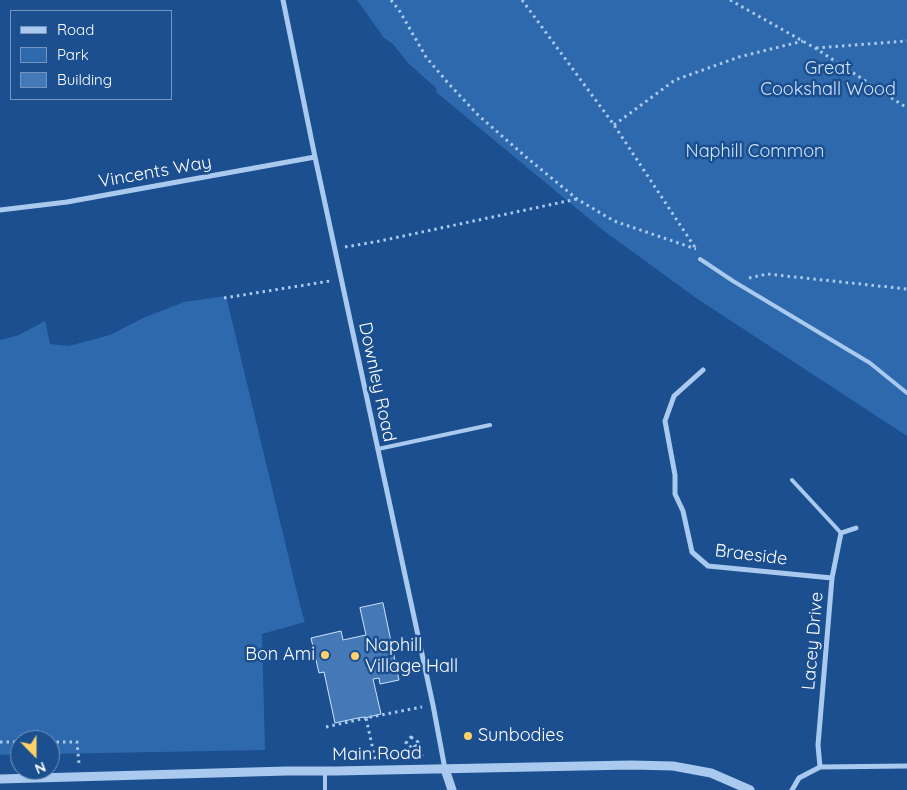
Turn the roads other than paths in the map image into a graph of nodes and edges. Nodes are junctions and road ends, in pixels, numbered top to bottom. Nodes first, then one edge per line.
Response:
1 (283, 0) edge
2 (315, 157) junction
3 (0, 210) edge
4 (700, 259) road end
5 (703, 370) dead end
6 (907, 393) edge
7 (490, 425) dead end
8 (378, 449) junction
9 (792, 480) dead end
10 (856, 528) dead end
11 (841, 533) junction
12 (832, 578) junction
13 (907, 766) edge
14 (820, 768) junction
15 (445, 769) junction
16 (325, 771) junction
17 (0, 779) edge
18 (325, 790) edge
19 (452, 790) edge
20 (750, 790) edge
21 (792, 790) edge

1 - 2 street, Downley Road
2 - 3 street, Vincents Way
2 - 8 street, Downley Road
4 - 6 lane
5 - 12 street, Braeside
7 - 8 lane
8 - 15 street, Downley Road
9 - 11 lane
10 - 11 street
11 - 12 street, Lacey Drive
12 - 14 street, Lacey Drive
13 - 14 street
14 - 21 street
15 - 16 street, Main Road
15 - 19 street
15 - 20 street, Main Road
16 - 17 street, Main Road
16 - 18 lane

